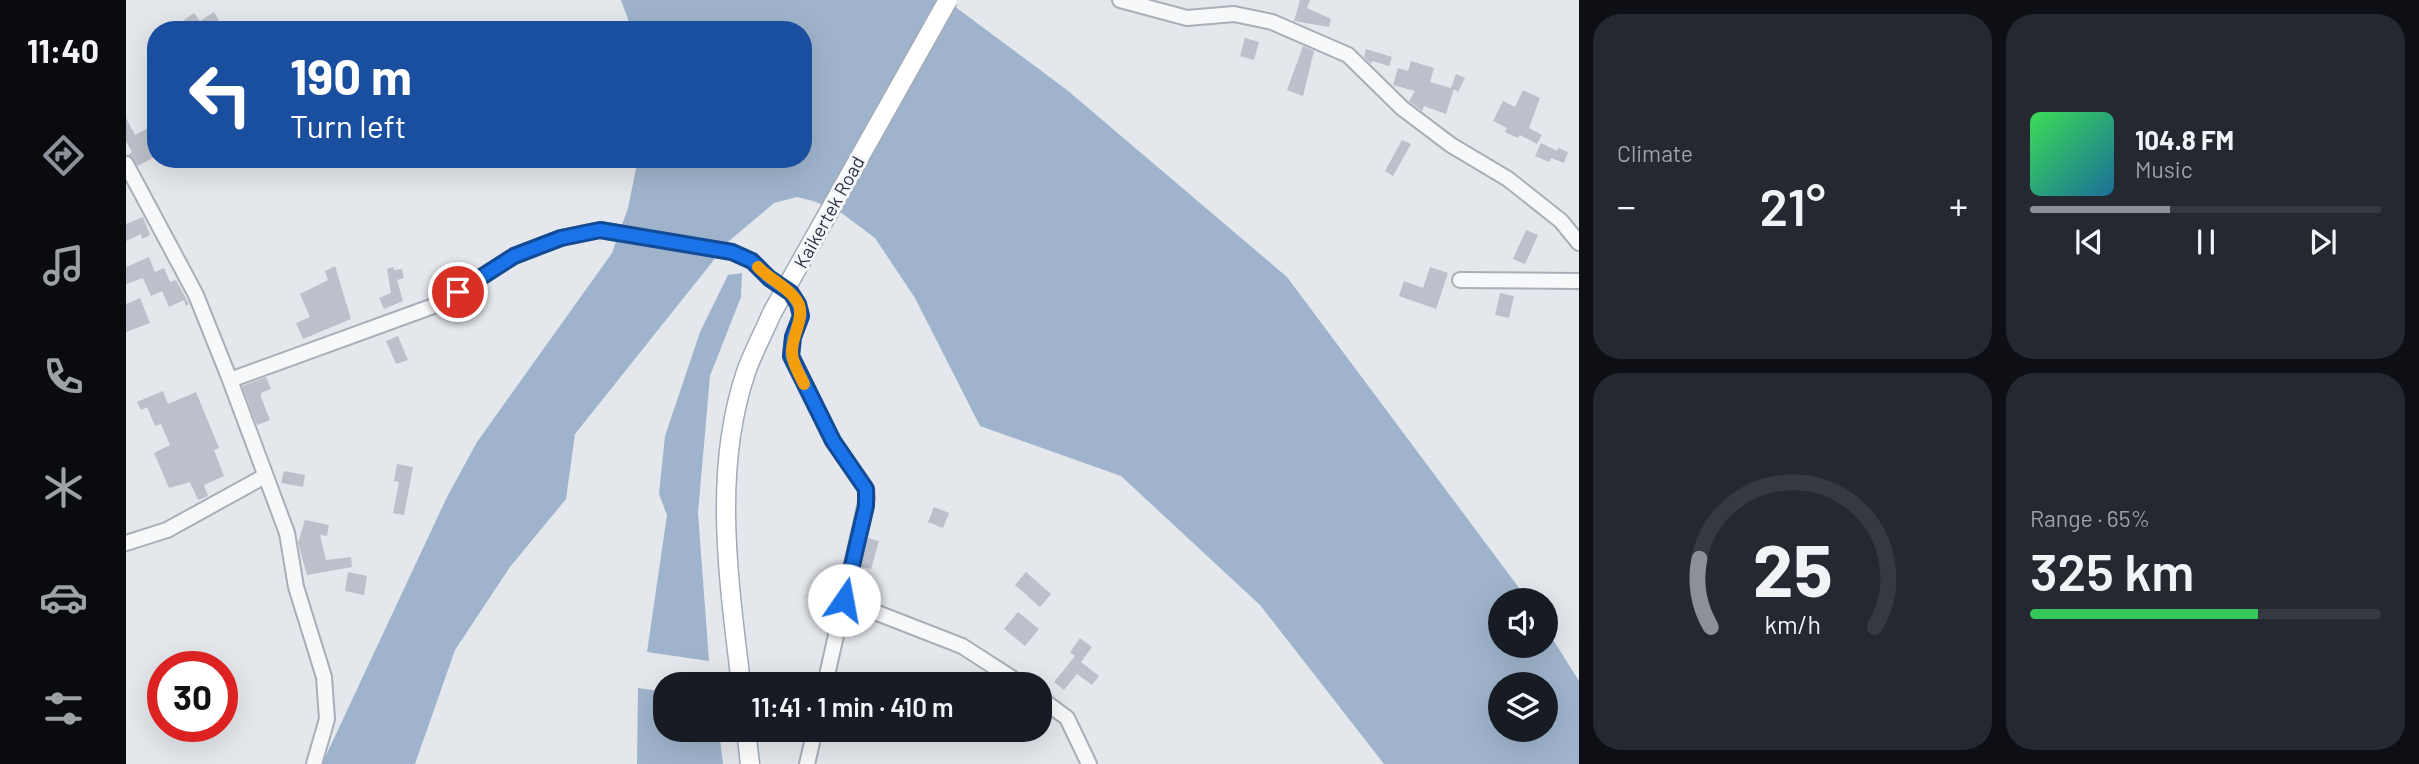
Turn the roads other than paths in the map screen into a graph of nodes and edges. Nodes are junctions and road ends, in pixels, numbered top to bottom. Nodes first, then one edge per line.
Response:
1 (948, 0) edge
2 (1121, 0) edge
3 (126, 164) edge
4 (1579, 243) edge
5 (1460, 280) dead end
6 (1579, 281) edge
7 (230, 380) junction
8 (265, 475) junction
9 (126, 542) edge
10 (844, 600) junction
11 (740, 672) edge
12 (828, 672) edge
13 (1002, 672) edge
14 (1052, 707) edge
15 (747, 742) edge
16 (812, 742) edge
17 (314, 764) edge
18 (750, 764) edge
19 (807, 764) edge
20 (1089, 764) edge

1 - 11 main road, Kaikertek Road, bridge
2 - 4 street
3 - 7 street
5 - 6 street
7 - 8 street
7 - 10 street
8 - 9 street
8 - 17 street
10 - 12 street
10 - 13 street
14 - 20 street
15 - 18 main road
16 - 19 street

